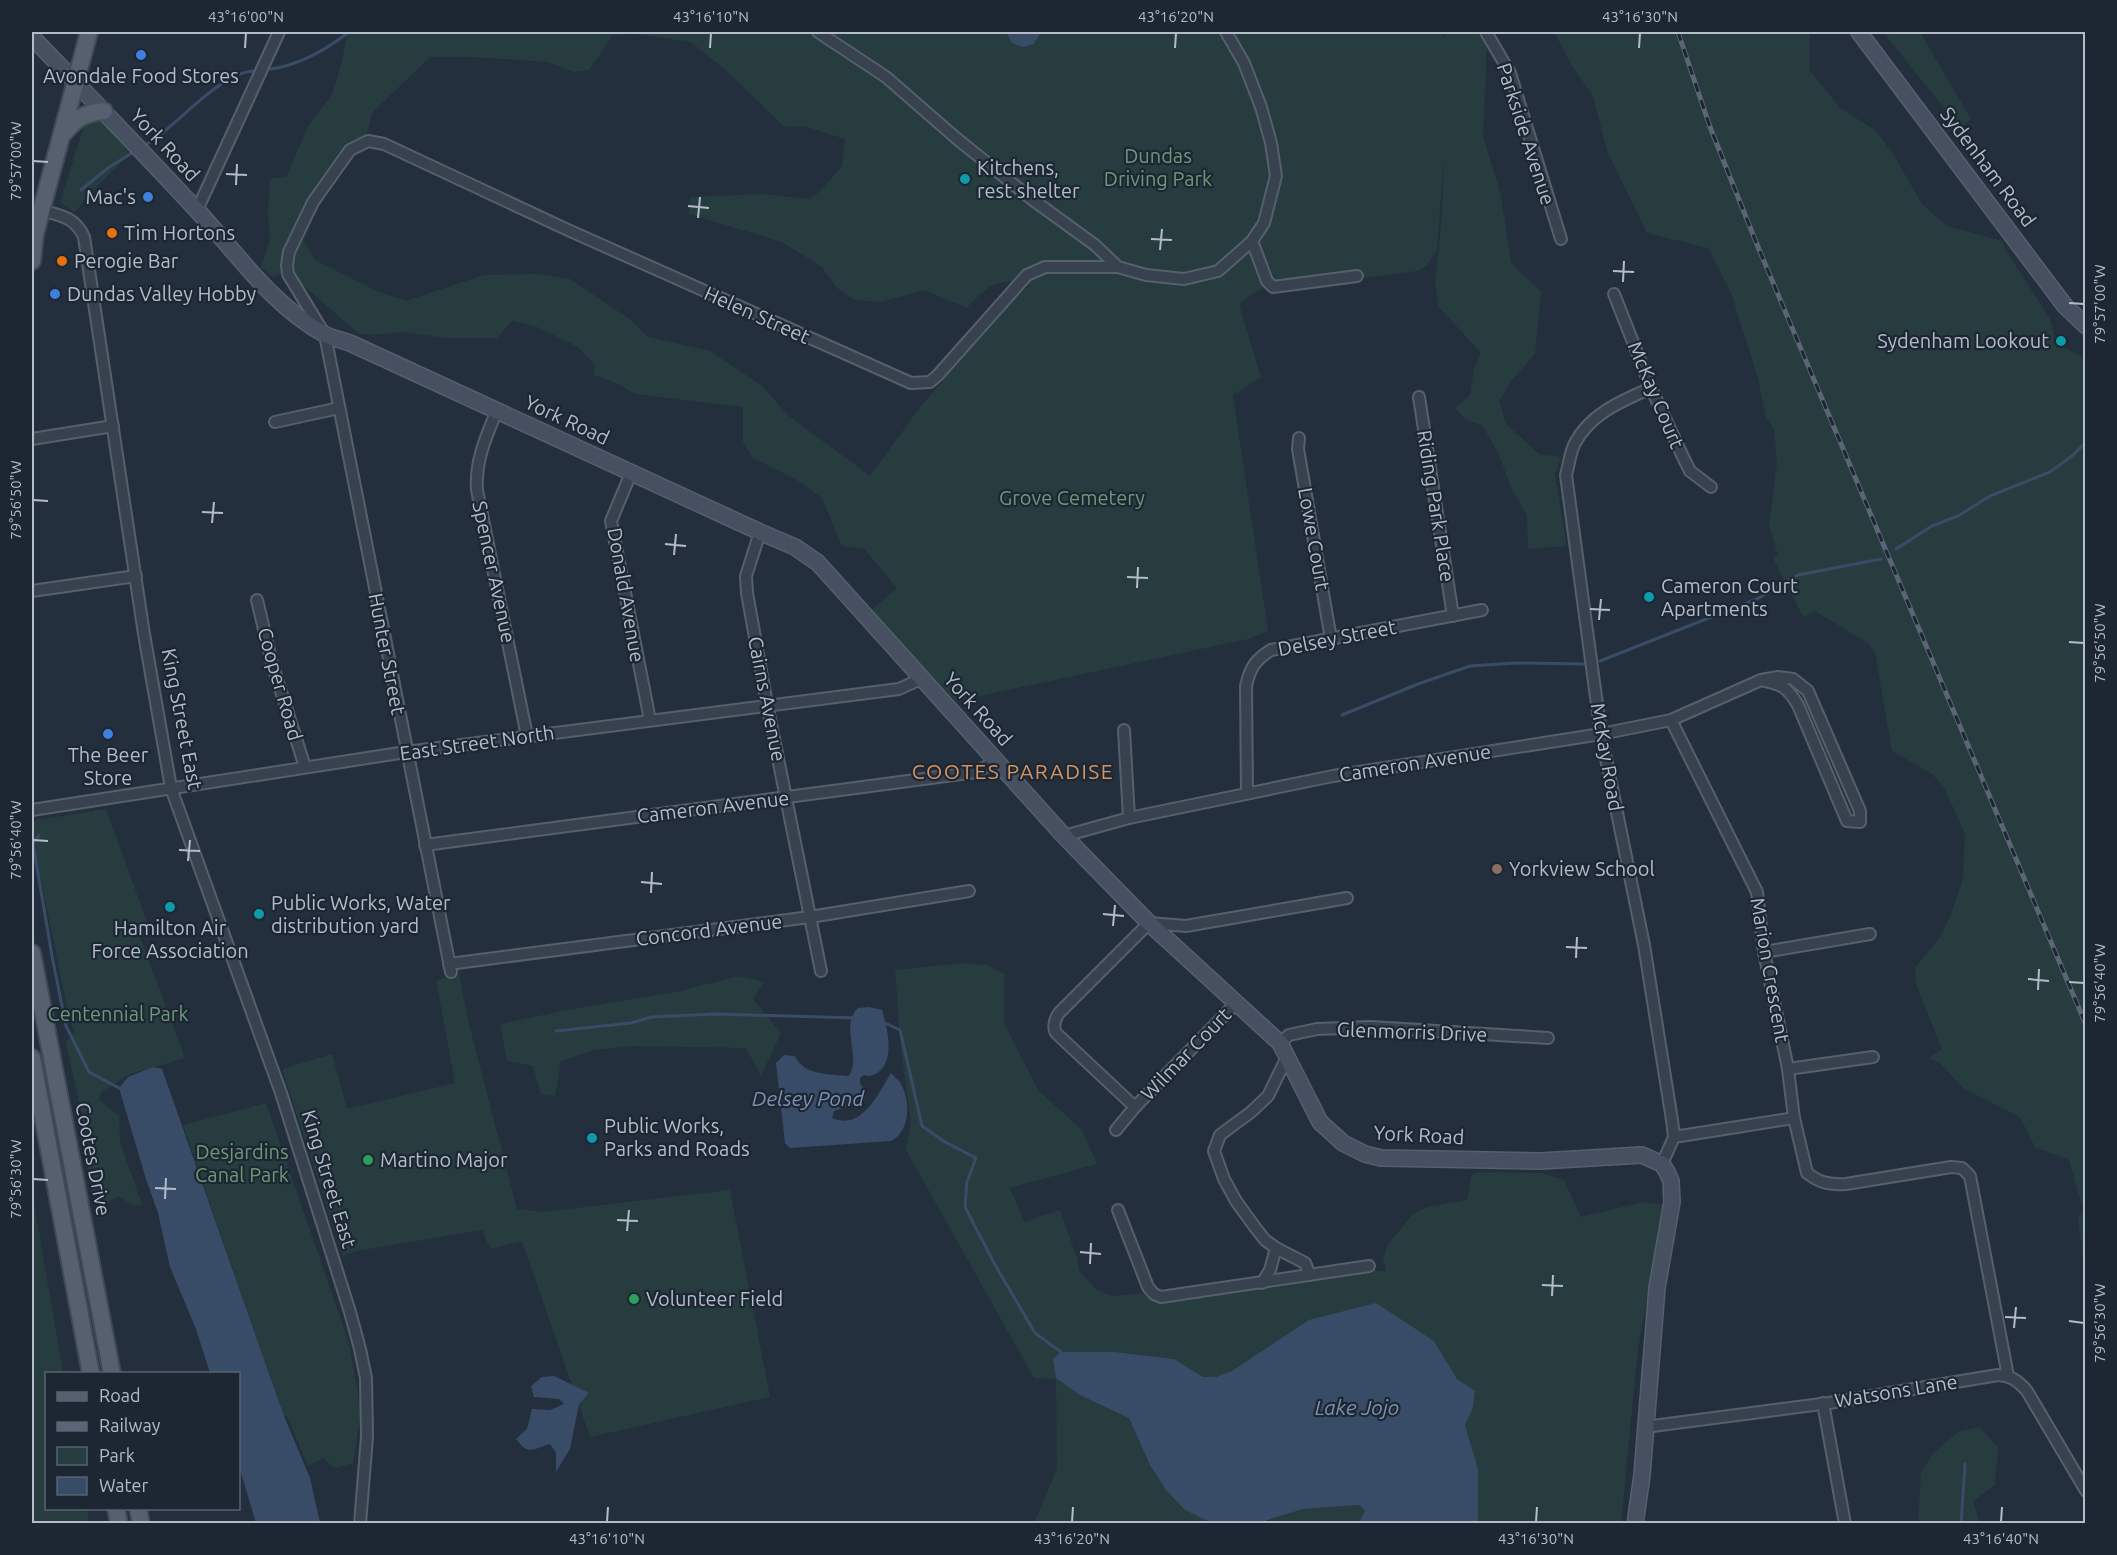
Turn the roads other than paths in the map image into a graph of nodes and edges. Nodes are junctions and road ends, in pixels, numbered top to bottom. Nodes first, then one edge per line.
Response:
1 (89, 32) edge
2 (279, 32) edge
3 (818, 32) edge
4 (1226, 32) edge
5 (1486, 32) edge
6 (1859, 32) edge
7 (32, 37) edge
8 (76, 81) junction
9 (104, 111) junction
10 (61, 136) junction
11 (41, 210) junction
12 (197, 210) junction
13 (33, 236) edge
14 (1561, 239) dead end
15 (1252, 240) junction
16 (32, 261) edge
17 (1118, 267) junction
18 (1357, 276) dead end
19 (1614, 294) dead end
20 (2085, 326) edge
21 (326, 335) junction
22 (1651, 388) junction
23 (1419, 397) dead end
24 (339, 408) junction
25 (496, 410) junction
26 (275, 422) dead end
27 (113, 426) junction
28 (1299, 438) dead end
29 (32, 439) edge
30 (631, 473) junction
31 (1712, 487) dead end
32 (760, 532) junction
33 (136, 576) junction
34 (32, 591) edge
35 (257, 600) dead end
36 (1482, 610) dead end
37 (1453, 616) junction
38 (1331, 639) junction
39 (923, 678) junction
40 (1761, 680) junction
41 (767, 704) junction
42 (650, 720) junction
43 (1671, 720) junction
44 (1124, 730) dead end
45 (1601, 734) junction
46 (527, 736) junction
47 (406, 752) junction
48 (997, 761) junction
49 (305, 767) junction
50 (171, 788) junction
51 (1247, 793) junction
52 (785, 798) junction
53 (32, 810) edge
54 (1129, 818) junction
55 (1064, 836) junction
56 (425, 845) junction
57 (969, 891) dead end
58 (1347, 898) dead end
59 (810, 917) junction
60 (1149, 923) junction
61 (1870, 933) dead end
62 (1764, 951) junction
63 (32, 953) edge
64 (450, 968) joint
65 (821, 971) dead end
66 (1237, 1002) junction
67 (1548, 1038) dead end
68 (1281, 1043) junction
69 (1287, 1057) junction
70 (1872, 1057) dead end
71 (32, 1058) edge
72 (1788, 1069) junction
73 (1136, 1107) junction
74 (1794, 1118) junction
75 (1116, 1130) dead end
76 (1674, 1137) junction
77 (1662, 1164) junction
78 (1118, 1210) dead end
79 (1276, 1248) junction
80 (1369, 1266) dead end
81 (1310, 1275) junction
82 (1262, 1283) junction
83 (91, 1372) edge
84 (112, 1372) edge
85 (2008, 1376) junction
86 (1823, 1403) junction
87 (1645, 1427) junction
88 (2085, 1491) edge
89 (360, 1524) edge
90 (1635, 1524) edge
91 (1845, 1524) edge

1 - 8 main road
2 - 12 street
3 - 17 street
4 - 15 street
5 - 14 street, Parkside Avenue
6 - 20 street, Sydenham Road
7 - 8 street, York Road
8 - 9 street, York Road
8 - 10 main road
9 - 10 main road
9 - 12 street, York Road
10 - 11 main road
11 - 13 main road
11 - 27 street, King Street East
12 - 21 street, York Road
13 - 16 main road
15 - 17 street
15 - 18 street
17 - 21 street, Helen Street
19 - 22 street, McKay Court
21 - 24 street, Hunter Street
21 - 25 street, York Road
22 - 31 street, McKay Court
22 - 45 street, McKay Road
23 - 37 street, Riding Park Place
24 - 26 street
24 - 47 street, Hunter Street
25 - 30 street, York Road
25 - 46 street, Spencer Avenue
27 - 29 street
27 - 33 street, King Street East
28 - 38 street, Lowe Court
30 - 32 street, York Road
30 - 42 street, Donald Avenue
32 - 39 street, York Road
32 - 41 street, Cairns Avenue
33 - 34 street
33 - 50 street, King Street East
35 - 49 street, Cooper Road
36 - 37 street, Delsey Street
37 - 38 street, Delsey Street
38 - 51 street, Delsey Street
39 - 41 street, East Street North
39 - 48 street, York Road
40 - 40 street, Cameron Avenue
40 - 43 street, Cameron Avenue
41 - 42 street, East Street North
41 - 52 street, Cairns Avenue
42 - 46 street, East Street North
43 - 45 street, Cameron Avenue
43 - 62 street, Marion Crescent
44 - 54 street
45 - 51 street, Cameron Avenue
45 - 76 street, McKay Road
46 - 47 street, East Street North
47 - 49 street, East Street North
47 - 56 street, Hunter Street
48 - 52 street, Cameron Avenue
48 - 55 street, York Road
49 - 50 street, East Street North
50 - 53 street, East Street North
50 - 89 street, King Street East
51 - 54 street, Cameron Avenue
52 - 56 street, Cameron Avenue
52 - 59 street, Cairns Avenue
54 - 55 street, Cameron Avenue
55 - 60 street, York Road
56 - 64 street, Hunter Street
57 - 59 street, Concord Avenue
58 - 60 street
59 - 64 street, Concord Avenue
59 - 65 street, Cairns Avenue
60 - 66 street, York Road
60 - 73 street, Wilmar Court
61 - 62 street
62 - 72 street, Marion Crescent
63 - 84 main road, Cootes Drive
66 - 68 street, York Road
66 - 73 street, Wilmar Court
67 - 68 street, Glenmorris Drive
68 - 69 street, York Road
69 - 77 street, York Road
69 - 79 street
70 - 72 street
71 - 83 main road
72 - 74 street, Marion Crescent
73 - 75 street, Wilmar Court
74 - 76 street
74 - 85 street, Marion Crescent
76 - 77 street
77 - 87 street
78 - 82 street
79 - 81 street
79 - 82 street
80 - 81 street
81 - 82 street
85 - 86 street, Watsons Lane
85 - 88 street
86 - 87 street, Watsons Lane
86 - 91 street
87 - 90 street

